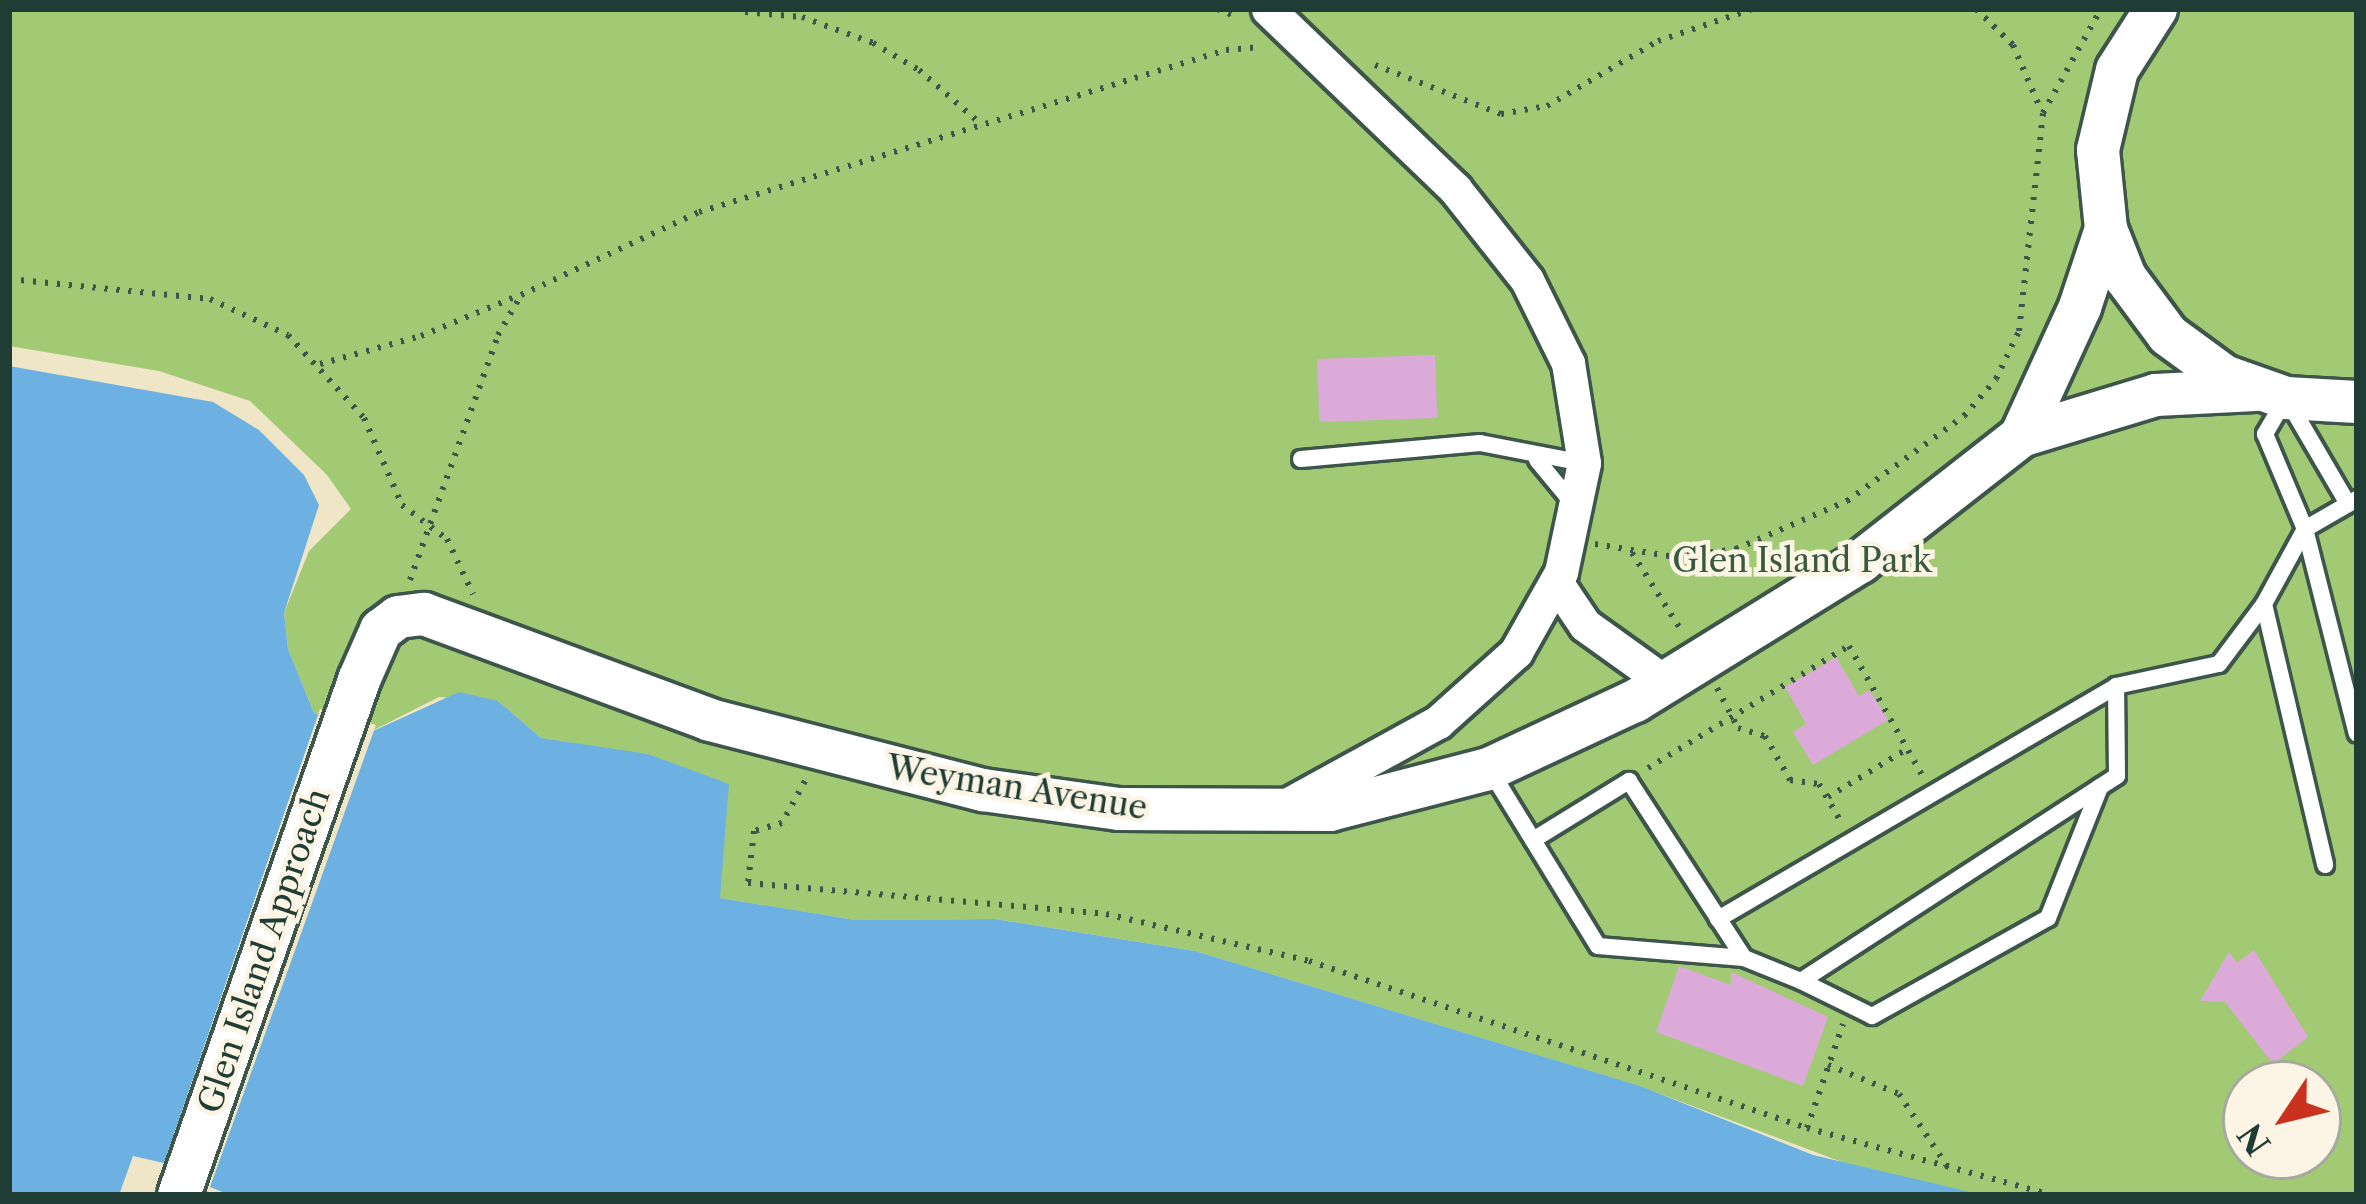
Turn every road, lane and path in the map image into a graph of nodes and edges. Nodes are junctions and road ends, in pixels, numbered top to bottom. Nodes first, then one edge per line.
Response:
1 (648, 9) edge
2 (758, 9) edge
3 (1217, 9) edge
4 (1752, 9) edge
5 (1976, 9) edge
6 (2101, 9) edge
7 (2156, 9) edge
8 (745, 12) junction
9 (1260, 16) edge
10 (1307, 44) junction
11 (2043, 113) junction
12 (982, 125) junction
13 (2106, 229) junction
14 (9, 279) edge
15 (520, 295) junction
16 (320, 364) junction
17 (2357, 402) edge
18 (2268, 407) junction
19 (2021, 436) junction
20 (1301, 459) dead end
21 (1537, 460) junction
22 (1584, 463) junction
23 (2353, 501) edge
24 (1577, 509) junction
25 (428, 523) junction
26 (2305, 529) junction
27 (1592, 543) dead end
28 (1631, 552) junction
29 (1556, 582) junction
30 (474, 599) dead end
31 (2264, 604) junction
32 (398, 617) junction
33 (1688, 641) dead end
34 (1713, 681) dead end
35 (1666, 683) junction
36 (2116, 686) junction
37 (1730, 713) junction
38 (2357, 734) edge
39 (1907, 748) junction
40 (1490, 769) junction
41 (1629, 781) junction
42 (805, 782) dead end
43 (2101, 786) junction
44 (1933, 794) junction
45 (1827, 797) junction
46 (1275, 812) junction
47 (1533, 840) junction
48 (1851, 841) junction
49 (2325, 865) dead end
50 (1718, 919) junction
51 (1744, 958) junction
52 (1801, 981) junction
53 (1849, 1005) junction
54 (1828, 1065) junction
55 (1807, 1128) junction
56 (1949, 1169) junction
57 (179, 1195) edge
58 (2052, 1195) edge

1 - 8 path
2 - 8 path
3 - 9 path
4 - 10 path
5 - 11 path
6 - 11 path
7 - 13 street
8 - 12 path
9 - 10 street
10 - 12 path
10 - 22 street
11 - 28 path
12 - 15 path
13 - 18 street
13 - 19 street
14 - 16 path
15 - 16 path
15 - 25 path
16 - 25 path
17 - 18 street
18 - 19 street
18 - 23 lane
18 - 26 lane
19 - 35 street, Weyman Avenue
20 - 21 lane
21 - 22 lane
21 - 24 lane
22 - 24 street
23 - 26 lane
24 - 29 street
25 - 30 path
25 - 32 path
26 - 31 lane
26 - 38 lane
27 - 28 path
28 - 33 path
29 - 35 street
29 - 46 street
31 - 36 lane
31 - 49 lane
32 - 46 street, Weyman Avenue
32 - 57 street, Glen Island Approach
34 - 37 path
35 - 40 street, Weyman Avenue
36 - 43 lane
36 - 44 lane
37 - 39 path
37 - 41 path
37 - 45 path
39 - 44 path
39 - 45 path
40 - 46 street, Weyman Avenue
40 - 47 lane
41 - 47 lane
41 - 50 lane
42 - 55 path
43 - 52 lane
43 - 53 lane
44 - 48 lane
45 - 48 path
47 - 51 lane
48 - 50 lane
50 - 51 lane
51 - 52 lane
52 - 53 lane
53 - 54 path
54 - 55 path
54 - 56 path
55 - 56 path
56 - 58 path

